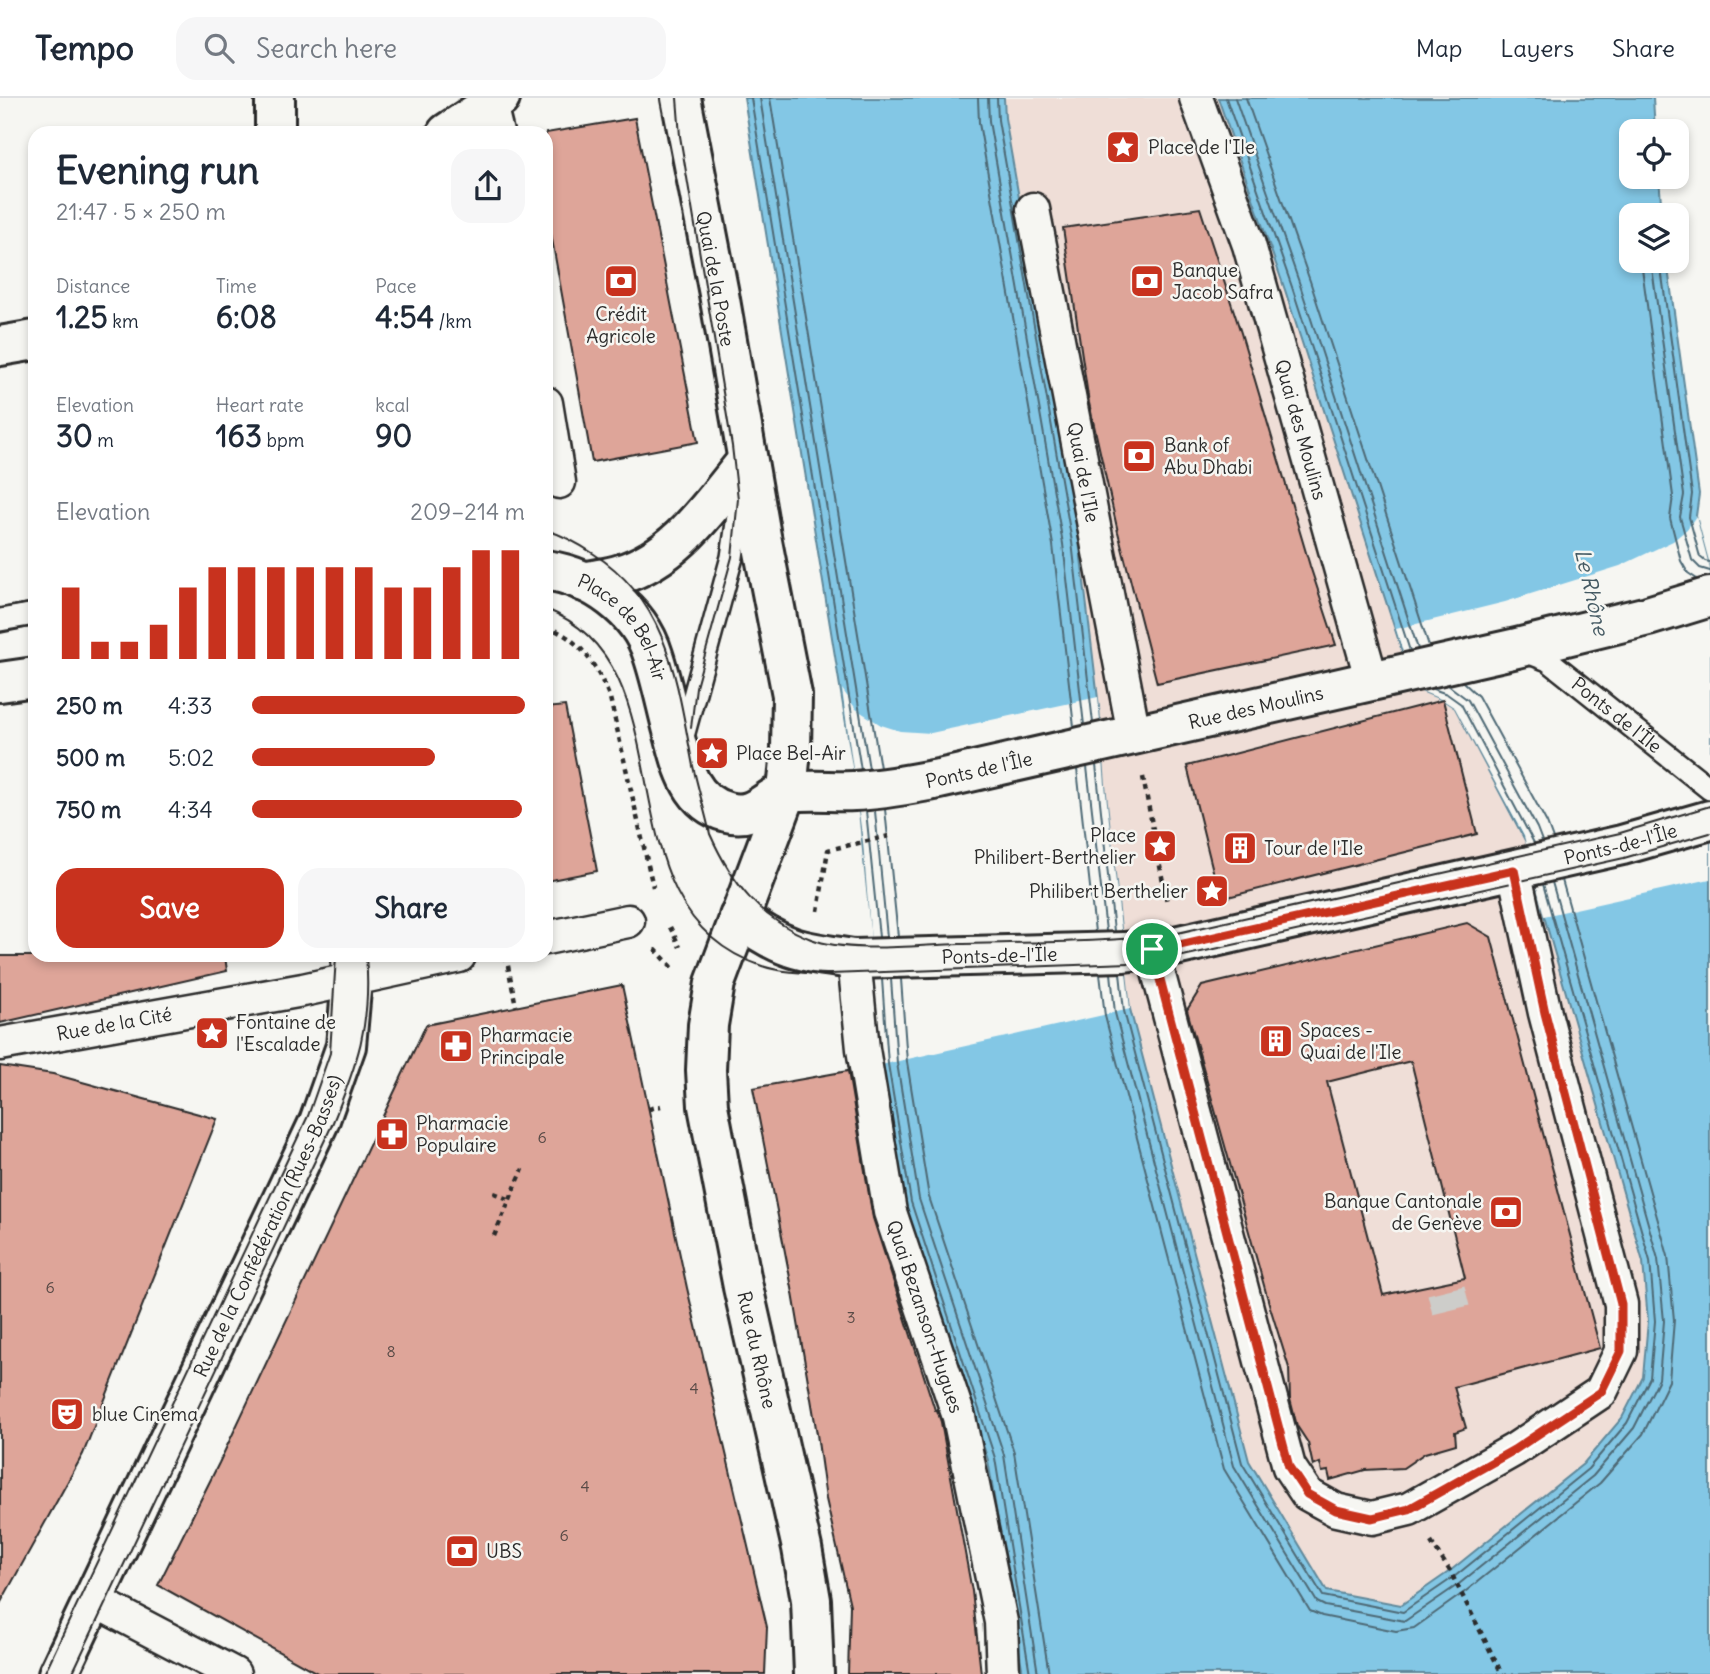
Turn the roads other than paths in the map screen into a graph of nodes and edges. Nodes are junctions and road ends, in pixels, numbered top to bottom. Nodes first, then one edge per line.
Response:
1 (275, 98) edge
2 (681, 98) edge
3 (1196, 98) edge
4 (496, 112) edge
5 (275, 126) edge
6 (463, 126) edge
7 (1033, 209) dead end
8 (28, 341) edge
9 (0, 346) edge
10 (553, 446) edge
11 (747, 461) junction
12 (559, 482) dead end
13 (553, 571) edge
14 (584, 582) junction
15 (1710, 597) edge
16 (28, 615) edge
17 (0, 620) edge
18 (1517, 648) junction
19 (28, 678) edge
20 (1372, 681) junction
21 (0, 682) edge
22 (1126, 748) junction
23 (678, 756) junction
24 (1710, 789) edge
25 (857, 791) joint
26 (787, 792) junction
27 (1710, 820) edge
28 (1523, 868) junction
29 (739, 917) junction
30 (628, 920) road end
31 (553, 936) edge
32 (1138, 951) junction
33 (864, 959) junction
34 (400, 962) edge
35 (351, 967) edge
36 (0, 1044) edge
37 (93, 1600) junction
38 (58, 1674) edge
39 (234, 1674) edge
40 (814, 1674) edge
41 (1003, 1674) edge

1 - 5 street
2 - 11 street, Quai de la Poste
3 - 20 street, Quai des Moulins
4 - 6 street
7 - 22 street, Quai de l'Ile
8 - 9 street
10 - 12 street
11 - 14 street, Place de Bel-Air
11 - 23 lane, Place de Bel-Air
11 - 26 street
13 - 14 street
14 - 23 street, Place de Bel-Air
15 - 18 street
16 - 17 lane
18 - 20 street, Rue des Moulins
18 - 24 lane, Ponts de l'Île
19 - 21 street
20 - 22 street, Rue des Moulins
22 - 25 street, Ponts de l'Île
23 - 26 street, Place de Bel-Air
25 - 26 street, Place de Bel-Air
26 - 29 street
27 - 28 street, Ponts-de-l'Île
28 - 32 street, Ponts-de-l'Île
28 - 32 street
29 - 33 street
29 - 40 street, Rue du Rhône
30 - 31 street
32 - 33 street, Ponts-de-l'Île
33 - 41 street, Quai Bezanson-Hugues
34 - 35 street, Rue de la Cité
35 - 36 street, Rue de la Cité
35 - 37 street, Rue de la Confédération (Rues-Basses)
37 - 38 street, Rue de la Confédération (Rues-Basses)
37 - 39 street

